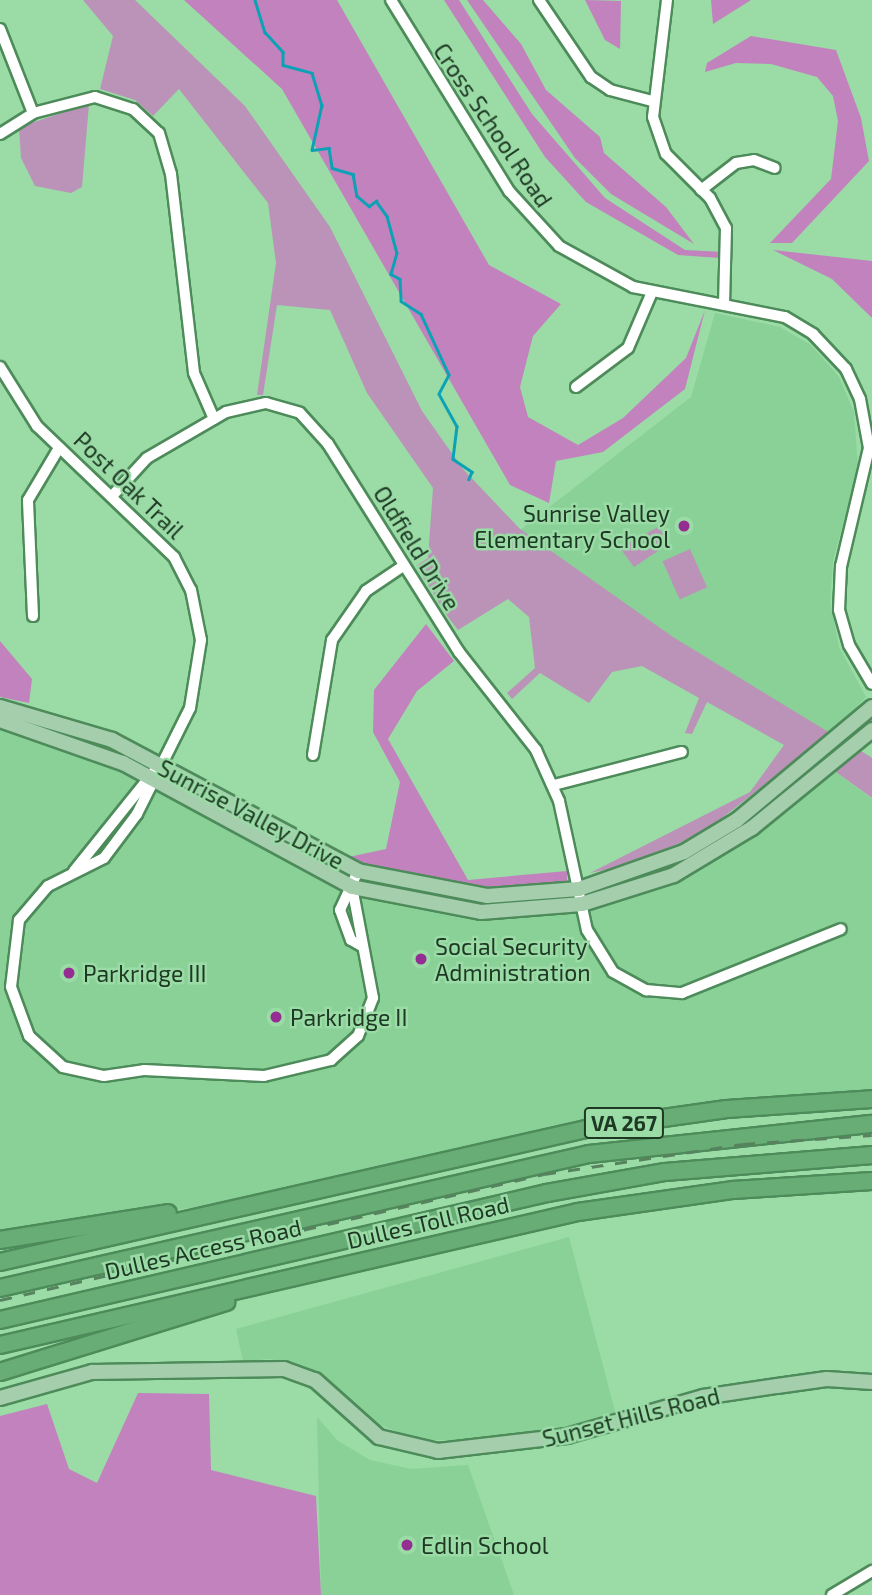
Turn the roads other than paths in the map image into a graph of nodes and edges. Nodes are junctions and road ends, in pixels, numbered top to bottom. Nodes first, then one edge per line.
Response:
1 (391, 0) edge
2 (539, 0) edge
3 (667, 0) edge
4 (0, 29) edge
5 (652, 101) junction
6 (33, 113) junction
7 (0, 134) edge
8 (775, 168) dead end
9 (701, 190) junction
10 (652, 292) junction
11 (724, 302) junction
12 (0, 367) edge
13 (576, 387) dead end
14 (214, 419) junction
15 (59, 448) junction
16 (113, 495) junction
17 (403, 566) junction
18 (33, 616) dead end
19 (872, 684) edge
20 (0, 707) edge
21 (872, 708) edge
22 (0, 720) edge
23 (872, 730) edge
24 (682, 752) dead end
25 (313, 755) dead end
26 (160, 764) junction
27 (151, 778) junction
28 (554, 785) junction
29 (358, 871) junction
30 (352, 887) junction
31 (579, 888) junction
32 (582, 904) junction
33 (841, 929) dead end
34 (872, 1099) edge
35 (872, 1124) edge
36 (872, 1155) edge
37 (872, 1181) edge
38 (346, 1182) junction
39 (0, 1240) edge
40 (393, 1254) junction
41 (0, 1262) edge
42 (0, 1288) edge
43 (0, 1320) edge
44 (0, 1345) edge
45 (0, 1372) edge
46 (872, 1382) edge
47 (0, 1398) edge
48 (872, 1571) edge
49 (832, 1595) edge

1 - 10 street, Cross School Road
2 - 5 street
3 - 5 street
4 - 6 street
5 - 9 street
6 - 7 street
6 - 14 street
8 - 9 street
9 - 11 street
10 - 11 street, Cross School Road
10 - 13 street
11 - 19 street, Cross School Road
12 - 15 street, Post Oak Trail
14 - 16 street, Oldfield Drive
14 - 17 street, Oldfield Drive
15 - 16 street, Post Oak Trail
15 - 18 street
16 - 26 street, Post Oak Trail
17 - 25 street
17 - 28 street, Oldfield Drive
20 - 26 main road, Sunrise Valley Drive
21 - 31 main road, Sunrise Valley Drive
22 - 27 main road, Sunrise Valley Drive
23 - 32 main road, Sunrise Valley Drive
24 - 28 street
26 - 27 street
26 - 29 main road, Sunrise Valley Drive
27 - 30 main road, Sunrise Valley Drive
27 - 30 street
28 - 31 street, Oldfield Drive
29 - 30 street
29 - 31 main road, Sunrise Valley Drive
30 - 32 main road, Sunrise Valley Drive
31 - 32 street, Oldfield Drive
32 - 33 street, Oldfield Drive
34 - 38 highway, VA 267
35 - 42 highway, Dulles Access Road
36 - 43 highway, Dulles Access Road
37 - 40 highway, Dulles Toll Road
38 - 39 highway
38 - 41 highway, VA 267
40 - 44 highway, Dulles Toll Road
40 - 45 highway
46 - 47 main road, Sunset Hills Road
48 - 49 street

